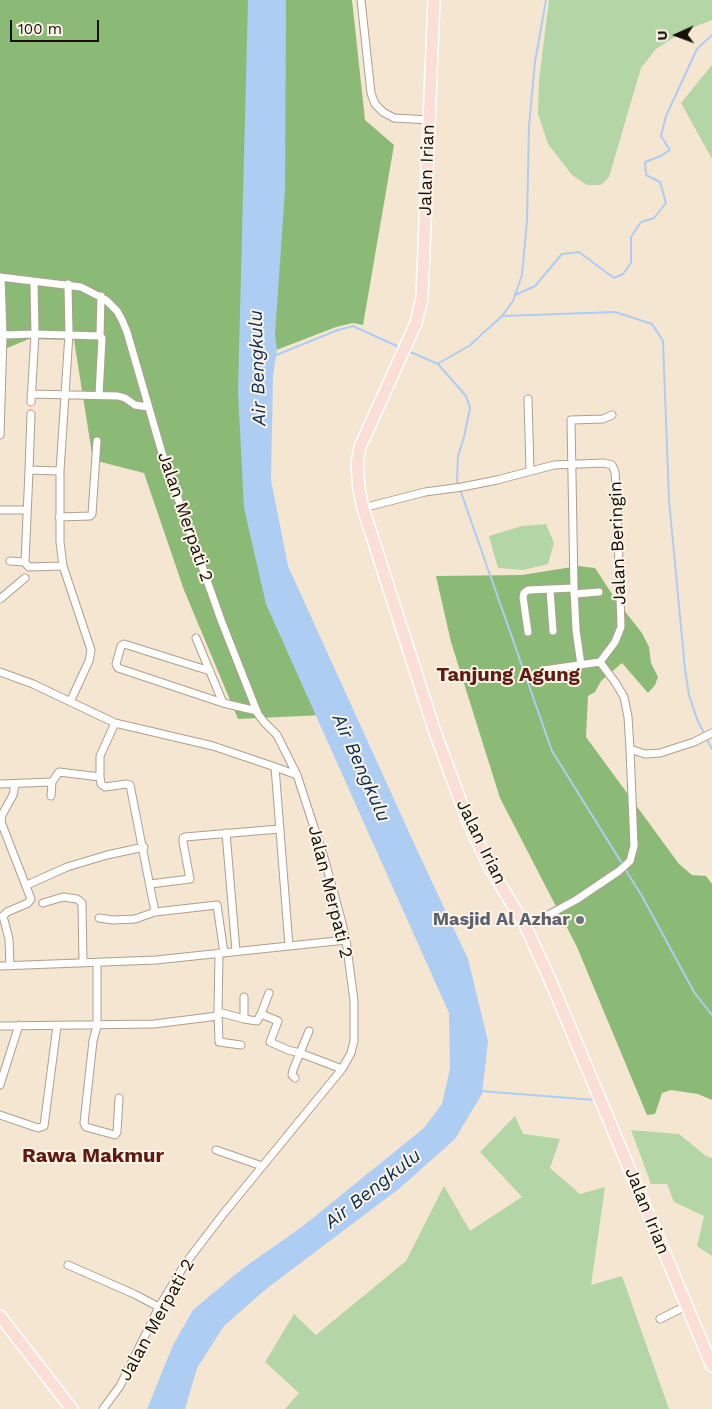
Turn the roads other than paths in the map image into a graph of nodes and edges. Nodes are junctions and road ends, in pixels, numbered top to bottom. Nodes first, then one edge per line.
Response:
1 (361, 0) edge
2 (434, 0) edge
3 (429, 120) junction
4 (0, 277) edge
5 (34, 282) junction
6 (68, 284) junction
7 (101, 296) junction
8 (1, 315) edge
9 (36, 334) junction
10 (69, 334) junction
11 (3, 336) junction
12 (100, 336) junction
13 (99, 395) junction
14 (64, 396) junction
15 (528, 399) dead end
16 (148, 407) junction
17 (31, 414) dead end
18 (612, 414) dead end
19 (0, 435) edge
20 (97, 441) dead end
21 (572, 464) junction
22 (29, 470) junction
23 (60, 471) junction
24 (530, 471) junction
25 (363, 508) junction
26 (0, 510) edge
27 (27, 510) junction
28 (59, 517) junction
29 (10, 561) dead end
30 (25, 562) junction
31 (63, 566) junction
32 (25, 578) dead end
33 (550, 590) junction
34 (574, 591) junction
35 (599, 592) dead end
36 (0, 599) edge
37 (553, 631) dead end
38 (528, 632) dead end
39 (196, 638) dead end
40 (600, 662) junction
41 (581, 665) junction
42 (544, 670) dead end
43 (210, 671) junction
44 (0, 672) edge
45 (70, 702) junction
46 (223, 703) junction
47 (257, 711) junction
48 (116, 723) junction
49 (710, 734) edge
50 (630, 749) junction
51 (275, 767) junction
52 (297, 775) junction
53 (100, 777) junction
54 (52, 782) junction
55 (0, 784) edge
56 (15, 784) junction
57 (51, 796) dead end
58 (279, 828) junction
59 (226, 833) junction
60 (144, 848) junction
61 (150, 884) junction
62 (27, 885) junction
63 (43, 903) dead end
64 (155, 912) junction
65 (99, 918) dead end
66 (526, 927) junction
67 (346, 940) junction
68 (289, 946) junction
69 (236, 951) junction
70 (221, 953) junction
71 (83, 963) junction
72 (97, 963) junction
73 (0, 966) edge
74 (10, 966) junction
75 (269, 993) dead end
76 (244, 997) dead end
77 (218, 1014) junction
78 (261, 1014) junction
79 (244, 1019) junction
80 (19, 1025) junction
81 (0, 1026) edge
82 (56, 1026) junction
83 (97, 1026) junction
84 (309, 1031) dead end
85 (241, 1046) dead end
86 (300, 1053) junction
87 (342, 1069) junction
88 (295, 1078) dead end
89 (0, 1085) edge
90 (119, 1098) dead end
91 (0, 1115) edge
92 (216, 1150) dead end
93 (262, 1166) junction
94 (68, 1265) dead end
95 (686, 1306) junction
96 (159, 1308) junction
97 (0, 1316) edge
98 (660, 1319) dead end
99 (712, 1366) edge
100 (72, 1409) edge
101 (103, 1409) edge

1 - 3 street
2 - 3 main road, Jalan Irian
3 - 25 main road, Jalan Irian
4 - 5 street
4 - 8 street
5 - 6 street
5 - 9 street
6 - 7 street
6 - 10 street
7 - 12 street
7 - 16 street, Jalan Merpati 2
8 - 11 street
9 - 10 street
9 - 11 street
9 - 14 street
10 - 12 street
10 - 14 street
11 - 19 street
12 - 13 street
13 - 14 street
13 - 16 street
14 - 23 street
15 - 24 street
16 - 47 street, Jalan Merpati 2
17 - 22 street
18 - 21 street
20 - 28 street
21 - 24 street, Jalan Beringin
21 - 34 street
21 - 40 street, Jalan Beringin
22 - 23 street
22 - 27 street
23 - 28 street
24 - 25 street, Jalan Beringin
25 - 66 main road, Jalan Irian
26 - 27 street
27 - 30 street
28 - 31 street
29 - 30 street
30 - 31 street
31 - 45 street
32 - 36 street
33 - 34 street
33 - 37 street
33 - 38 street
34 - 35 street
34 - 41 street
39 - 43 street
40 - 41 street
40 - 50 street
41 - 42 street
43 - 46 street
43 - 46 street
44 - 45 street
45 - 48 street
46 - 47 street
47 - 52 street, Jalan Merpati 2
48 - 51 street
48 - 53 street
49 - 50 street
50 - 66 street
51 - 52 street
51 - 58 street
52 - 67 street, Jalan Merpati 2
53 - 54 street
53 - 60 street
54 - 56 street
54 - 57 street
55 - 56 street
56 - 62 street
58 - 59 street
58 - 68 street
59 - 61 street
59 - 69 street
60 - 61 street
60 - 62 street
61 - 64 street
62 - 74 street
63 - 71 street
64 - 65 street
64 - 70 street
66 - 95 main road, Jalan Irian
67 - 68 street
67 - 87 street, Jalan Merpati 2
68 - 69 street
69 - 70 street
70 - 72 street
70 - 77 street
71 - 72 street
71 - 74 street
72 - 83 street
73 - 74 street
75 - 78 street
76 - 79 street
77 - 79 street
77 - 83 street
77 - 85 street
78 - 79 street
78 - 86 street
80 - 81 street
80 - 82 street
80 - 89 street
82 - 83 street
82 - 91 street
83 - 90 street
84 - 86 street
86 - 87 street
86 - 88 street
87 - 93 street, Jalan Merpati 2
92 - 93 street
93 - 96 street, Jalan Merpati 2
94 - 96 street
95 - 98 street
95 - 99 main road, Jalan Irian
96 - 101 street, Jalan Merpati 2
97 - 100 main road

